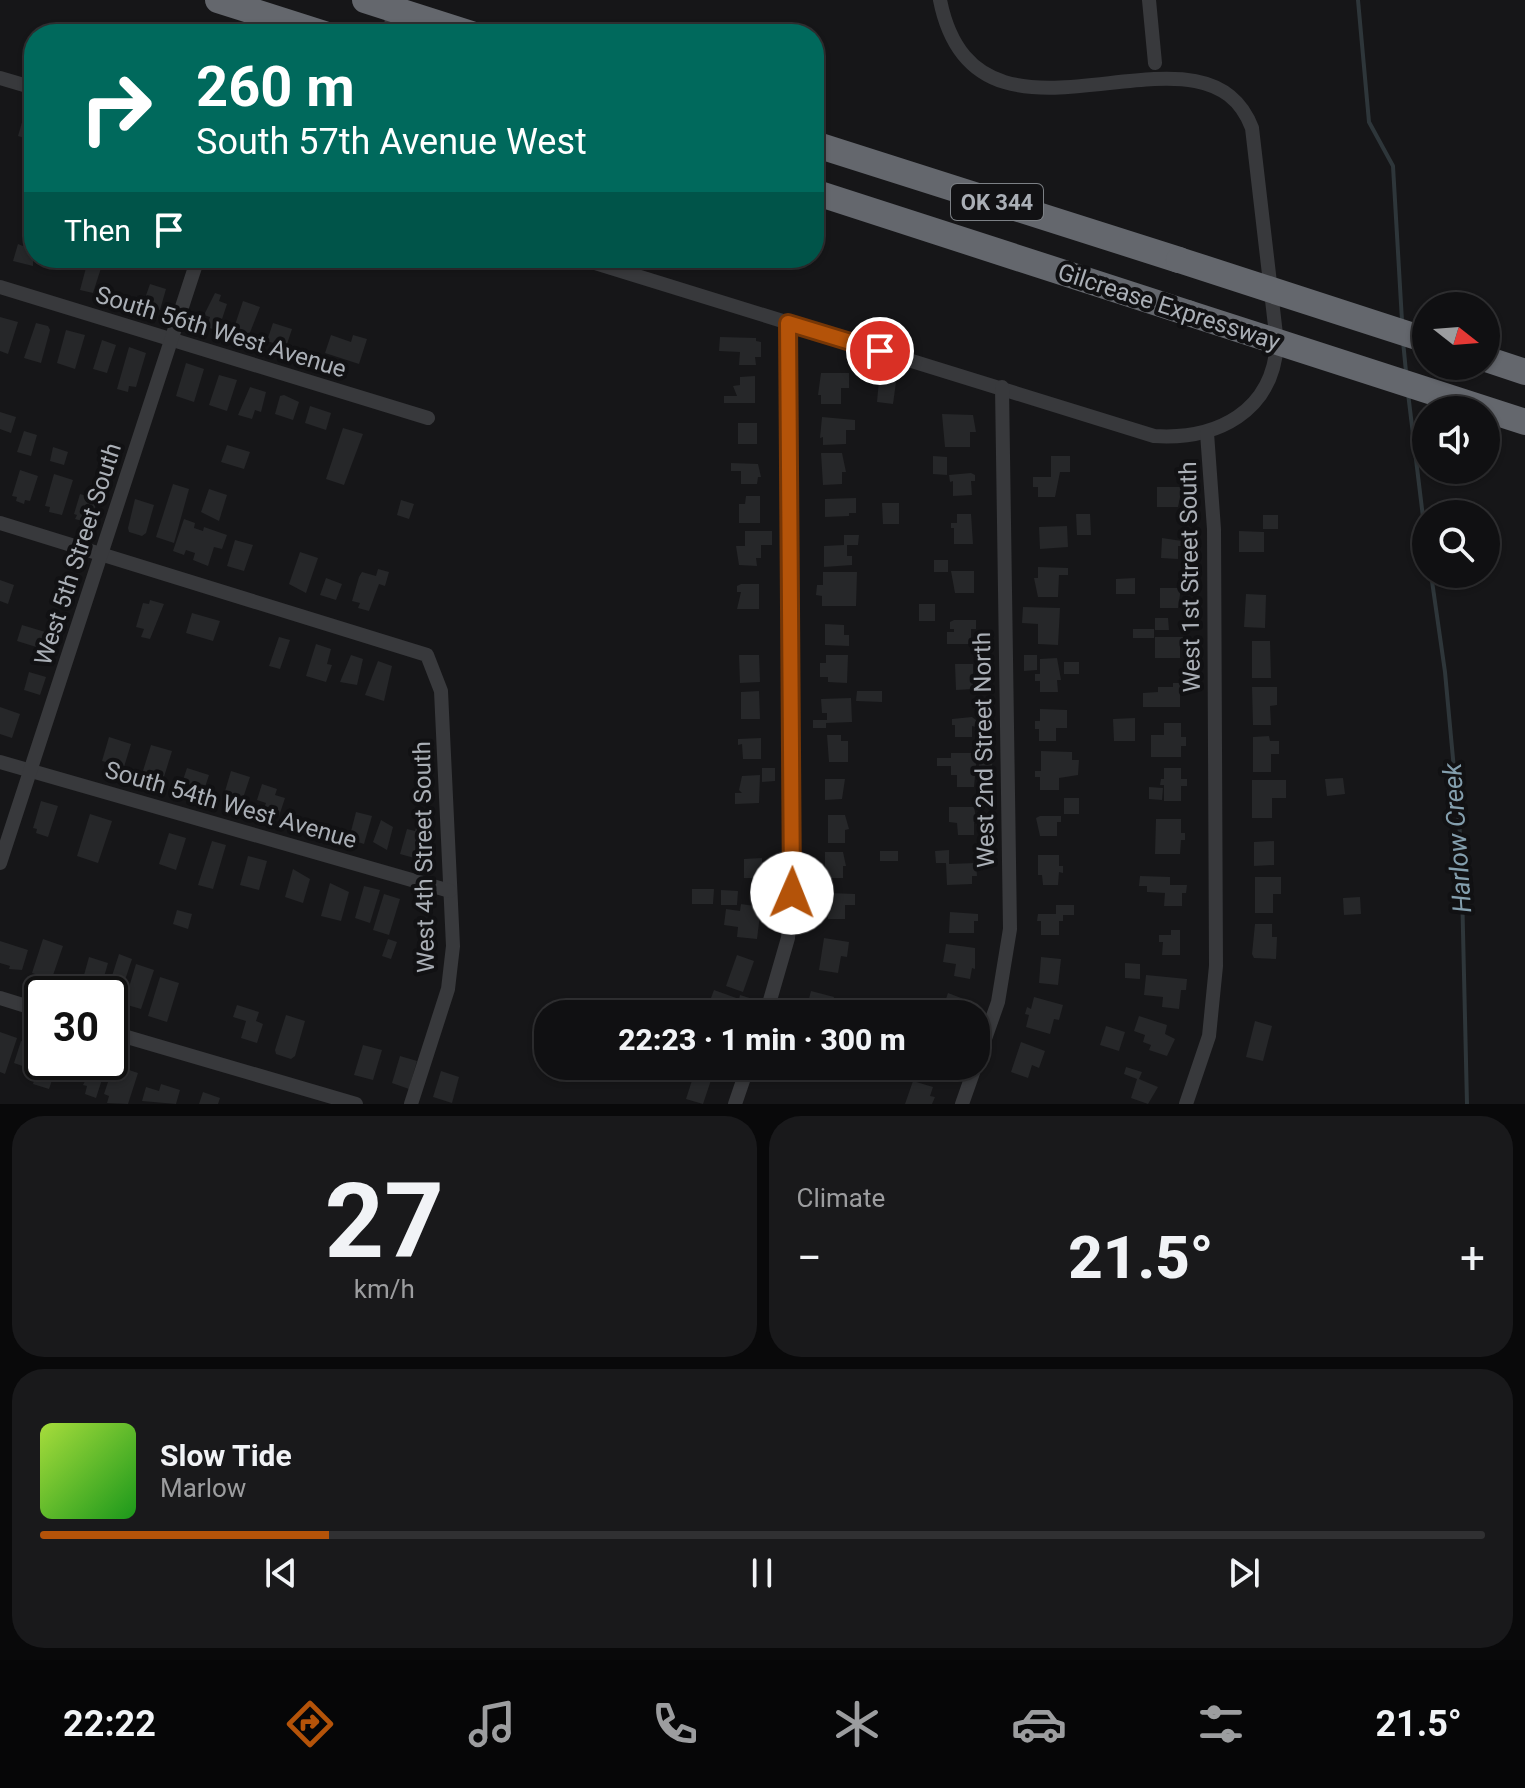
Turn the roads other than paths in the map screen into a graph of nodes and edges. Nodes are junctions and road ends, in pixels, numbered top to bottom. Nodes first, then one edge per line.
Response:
1 (218, 0) edge
2 (365, 0) edge
3 (391, 0) edge
4 (940, 0) edge
5 (1149, 0) edge
6 (294, 24) edge
7 (392, 24) edge
8 (440, 24) edge
9 (1185, 64) dead end
10 (0, 78) edge
11 (24, 85) edge
12 (824, 147) edge
13 (824, 195) edge
14 (195, 268) edge
15 (611, 268) edge
16 (0, 287) edge
17 (788, 323) junction
18 (1412, 335) edge
19 (172, 340) junction
20 (1500, 364) edge
21 (1525, 372) edge
22 (1002, 387) junction
23 (428, 418) dead end
24 (1525, 422) edge
25 (1207, 433) junction
26 (0, 523) edge
27 (101, 553) junction
28 (0, 762) edge
29 (31, 771) junction
30 (0, 863) edge
31 (450, 891) junction
32 (0, 998) edge
33 (770, 1000) edge
34 (24, 1005) edge
35 (128, 1038) edge
36 (743, 1080) edge
37 (324, 1100) edge
38 (356, 1104) edge
39 (411, 1104) edge
40 (735, 1104) edge
41 (962, 1104) edge
42 (1186, 1104) edge

1 - 6 highway
2 - 8 highway, bridge
3 - 7 street
4 - 5 street
9 - 25 street, West 1st Street South
10 - 11 street
12 - 18 highway, Gilcrease Expressway / OK 344, bridge
13 - 24 highway, Gilcrease Expressway / OK 344, bridge
14 - 19 street, West 5th Street South
15 - 17 street
16 - 19 street, South 56th West Avenue
17 - 22 street
17 - 33 street
19 - 23 street, South 56th West Avenue
19 - 27 street, West 5th Street South
20 - 21 highway
22 - 25 street
22 - 41 street, West 2nd Street North
25 - 42 street, West 1st Street South
26 - 27 street
27 - 29 street, West 5th Street South
27 - 31 street, West 4th Street South
28 - 29 street, South 54th West Avenue
29 - 30 street, West 5th Street South
29 - 31 street, South 54th West Avenue
31 - 39 street, West 4th Street South
32 - 34 street
35 - 37 street
36 - 40 street
37 - 38 street

